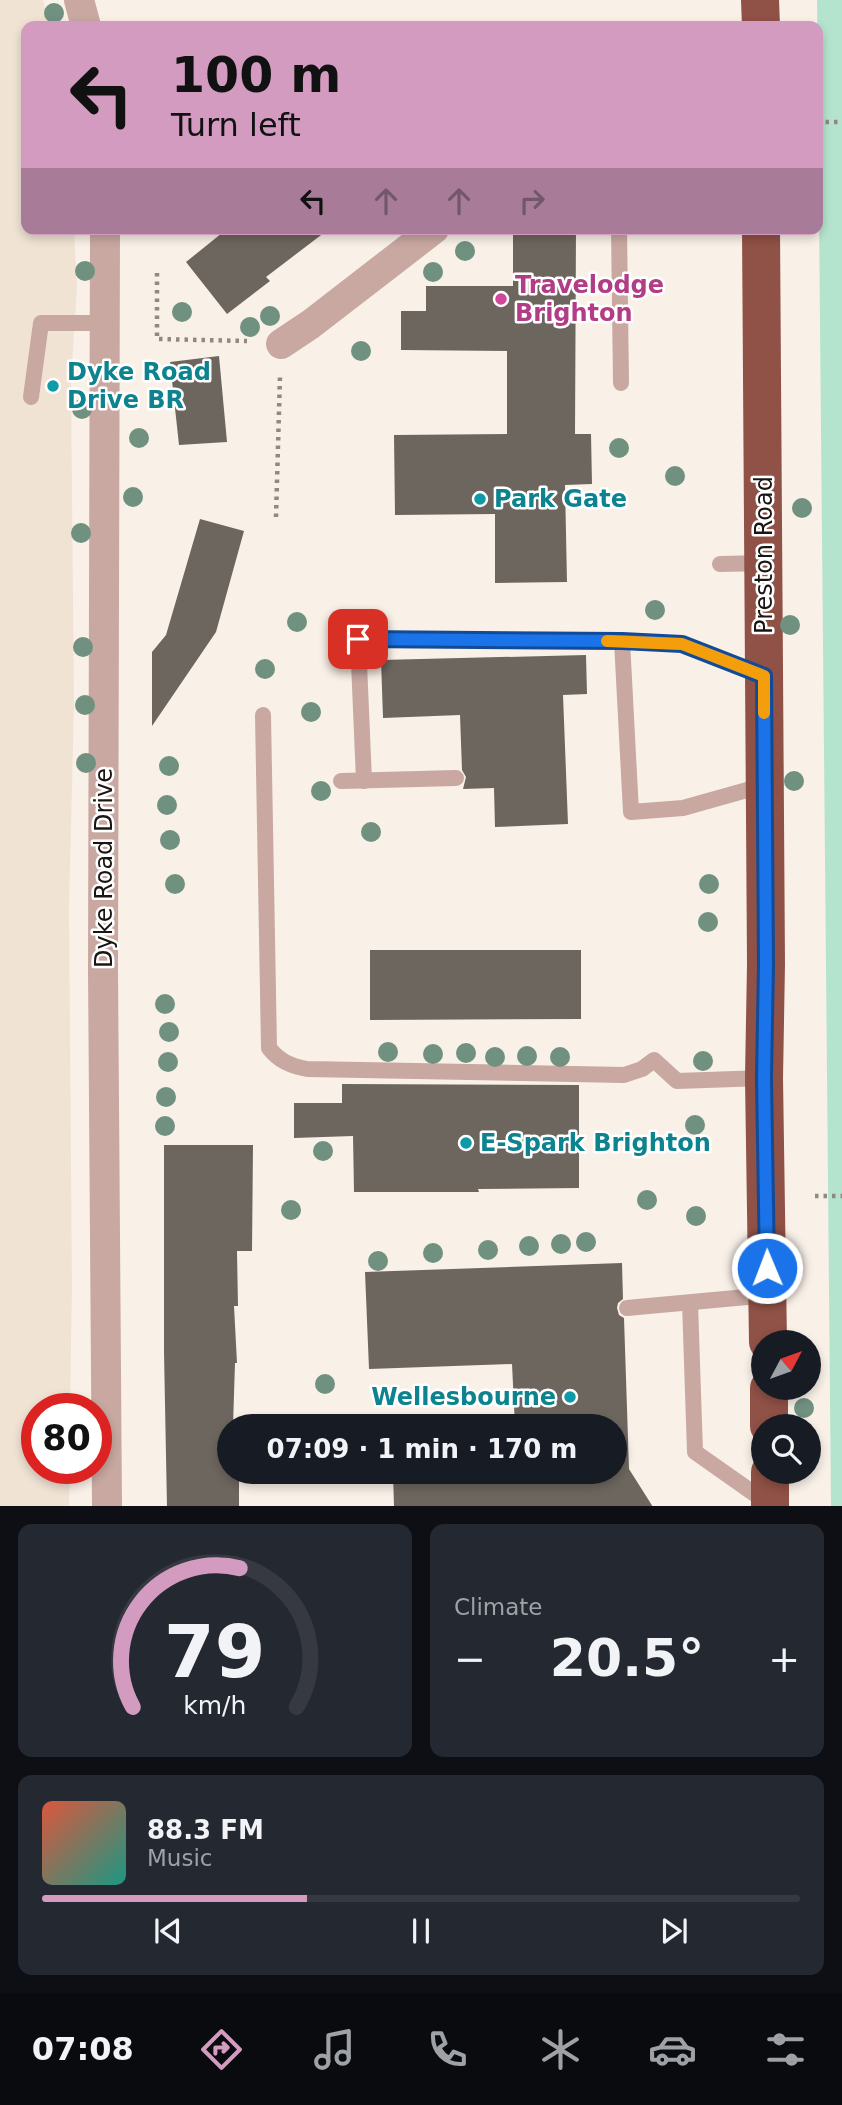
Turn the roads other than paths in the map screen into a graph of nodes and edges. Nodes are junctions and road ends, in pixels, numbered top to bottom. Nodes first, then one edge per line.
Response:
1 (79, 0) edge
2 (761, 0) edge
3 (85, 21) edge
4 (761, 21) edge
5 (105, 235) edge
6 (426, 235) edge
7 (619, 235) edge
8 (761, 235) edge
9 (105, 323) junction
10 (281, 344) road end
11 (621, 383) dead end
12 (31, 397) dead end
13 (765, 563) junction
14 (720, 564) dead end
15 (622, 641) junction
16 (764, 676) junction
17 (263, 715) dead end
18 (456, 778) dead end
19 (364, 780) junction
20 (341, 781) dead end
21 (765, 785) junction
22 (764, 1078) junction
23 (768, 1295) junction
24 (690, 1303) junction
25 (627, 1308) dead end
26 (768, 1330) edge
27 (770, 1484) edge
28 (107, 1506) edge
29 (771, 1506) edge

1 - 3 street
2 - 4 highway
5 - 9 street, Dyke Road Drive
6 - 10 street
7 - 11 lane
8 - 13 highway, Preston Road
9 - 12 lane
9 - 28 street, Dyke Road Drive
13 - 14 lane
13 - 16 highway, Preston Road
15 - 16 lane
15 - 19 lane
15 - 21 lane
16 - 21 highway, Preston Road
17 - 22 lane
18 - 19 lane
19 - 20 lane
21 - 22 highway, Preston Road
22 - 23 highway, Preston Road
23 - 24 lane
23 - 26 highway, Preston Road
24 - 25 lane
24 - 29 lane
27 - 29 highway

